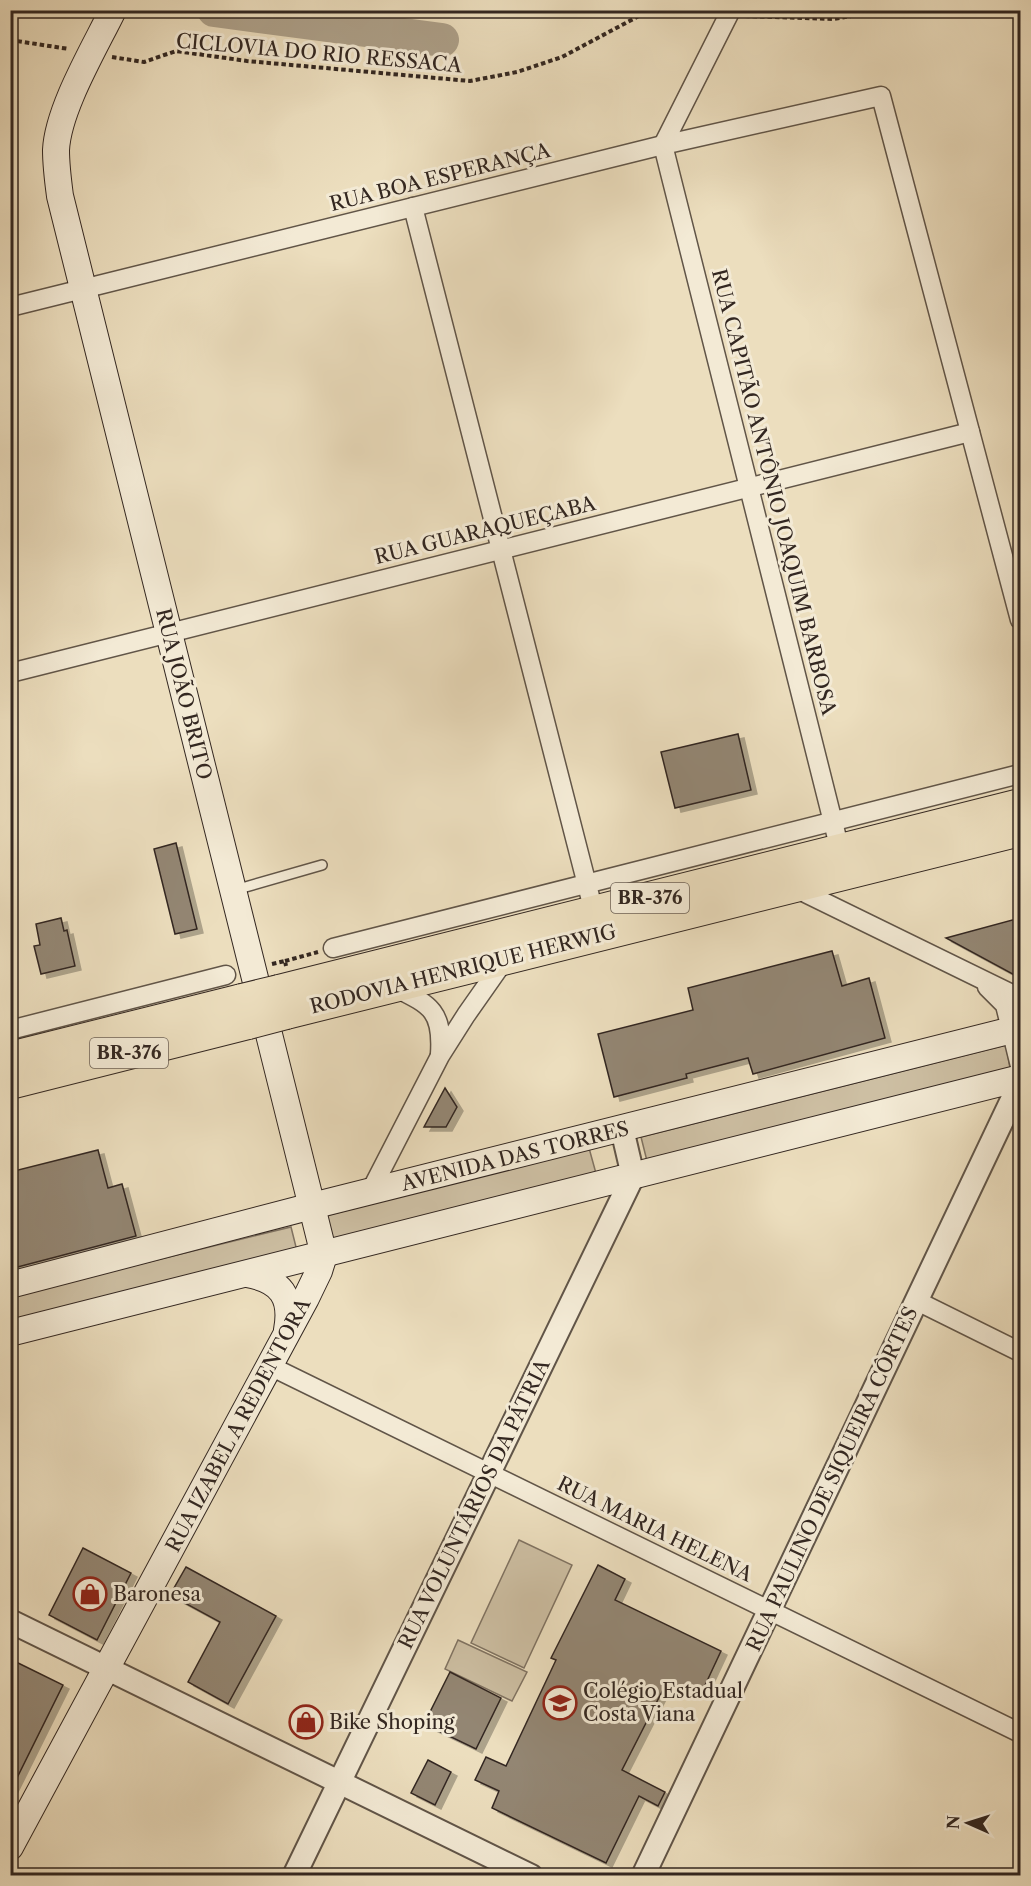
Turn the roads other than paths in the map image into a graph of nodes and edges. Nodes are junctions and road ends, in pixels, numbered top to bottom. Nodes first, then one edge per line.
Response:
1 (113, 10) edge
2 (730, 13) edge
3 (663, 145) junction
4 (413, 207) junction
5 (83, 289) junction
6 (10, 307) edge
7 (970, 432) junction
8 (749, 487) junction
9 (501, 550) junction
10 (1020, 620) edge
11 (169, 633) junction
12 (10, 673) edge
13 (1020, 774) edge
14 (1020, 805) edge
15 (1020, 830) edge
16 (837, 836) junction
17 (322, 865) dead end
18 (793, 887) junction
19 (233, 890) junction
20 (590, 898) junction
21 (333, 948) road end
22 (506, 958) junction
23 (975, 976) junction
24 (394, 987) junction
25 (283, 988) junction
26 (1020, 998) edge
27 (239, 999) junction
28 (1016, 1029) edge
29 (10, 1030) edge
30 (440, 1056) junction
31 (10, 1058) edge
32 (1020, 1066) edge
33 (1020, 1078) edge
34 (10, 1083) edge
35 (1020, 1083) edge
36 (970, 1091) junction
37 (1001, 1123) junction
38 (622, 1129) junction
39 (633, 1176) junction
40 (370, 1192) junction
41 (312, 1206) junction
42 (324, 1255) junction
43 (247, 1274) junction
44 (10, 1285) edge
45 (917, 1301) junction
46 (10, 1333) edge
47 (286, 1336) junction
48 (1020, 1352) edge
49 (270, 1366) junction
50 (489, 1473) junction
51 (770, 1610) junction
52 (10, 1621) edge
53 (107, 1668) junction
54 (1020, 1733) edge
55 (339, 1782) junction
56 (10, 1847) edge
57 (294, 1875) edge
58 (531, 1875) edge
59 (643, 1875) edge

1 - 5 main road, RUA JOÃO BRITO
2 - 3 street
3 - 4 street, RUA BOA ESPERANÇA
3 - 7 street, RUA BOA ESPERANÇA
3 - 8 street, RUA CAPITÃO ANTÔNIO JOAQUIM BARBOSA
4 - 5 street, RUA BOA ESPERANÇA
4 - 9 street
5 - 6 street, RUA BOA ESPERANÇA
5 - 11 main road, RUA JOÃO BRITO
7 - 8 street, RUA GUARAQUEÇABA
7 - 10 street
8 - 9 street, RUA GUARAQUEÇABA
8 - 16 street, RUA CAPITÃO ANTÔNIO JOAQUIM BARBOSA
9 - 11 street, RUA GUARAQUEÇABA
9 - 20 street
11 - 12 street, RUA GUARAQUEÇABA
11 - 19 main road, RUA JOÃO BRITO
13 - 16 street
14 - 16 highway, RODOVIA HENRIQUE HERWIG / BR-376
15 - 18 highway, RODOVIA HENRIQUE HERWIG / BR-376
16 - 20 highway, RODOVIA HENRIQUE HERWIG / BR-376
17 - 19 lane
18 - 22 highway, RODOVIA HENRIQUE HERWIG / BR-376
18 - 23 street
19 - 41 main road, RUA JOÃO BRITO
20 - 21 street
20 - 25 highway, RODOVIA HENRIQUE HERWIG / BR-376
22 - 24 highway, RODOVIA HENRIQUE HERWIG / BR-376
22 - 30 street
23 - 26 street
23 - 28 street
24 - 25 highway, RODOVIA HENRIQUE HERWIG / BR-376
24 - 30 street
25 - 27 highway, RODOVIA HENRIQUE HERWIG / BR-376, bridge
27 - 29 street
27 - 31 highway, RODOVIA HENRIQUE HERWIG / BR-376
27 - 34 highway, RODOVIA HENRIQUE HERWIG / BR-376
28 - 32 street
28 - 38 main road, AVENIDA DAS TORRES
30 - 40 street
33 - 36 main road
35 - 37 street, RUA PAULINO DE SIQUEIRA CÔRTES
36 - 37 street
36 - 39 main road
37 - 45 street, RUA PAULINO DE SIQUEIRA CÔRTES
38 - 39 street
38 - 40 main road, AVENIDA DAS TORRES
39 - 42 main road
39 - 50 street, RUA VOLUNTÁRIOS DA PÁTRIA
40 - 41 main road, AVENIDA DAS TORRES
41 - 42 main road, RUA JOÃO BRITO
41 - 44 main road, AVENIDA DAS TORRES
42 - 43 main road
42 - 47 main road, RUA IZABEL A REDENTORA
43 - 46 main road
43 - 47 main road
45 - 48 street
45 - 51 street, RUA PAULINO DE SIQUEIRA CÔRTES
47 - 49 main road, RUA IZABEL A REDENTORA
49 - 50 street, RUA MARIA HELENA
49 - 53 main road, RUA IZABEL A REDENTORA
50 - 51 street, RUA MARIA HELENA
50 - 55 street, RUA VOLUNTÁRIOS DA PÁTRIA
51 - 54 street, RUA MARIA HELENA
51 - 59 street, RUA PAULINO DE SIQUEIRA CÔRTES
52 - 53 street
53 - 55 street
53 - 56 main road, RUA IZABEL A REDENTORA
55 - 57 street, RUA VOLUNTÁRIOS DA PÁTRIA
55 - 58 street

